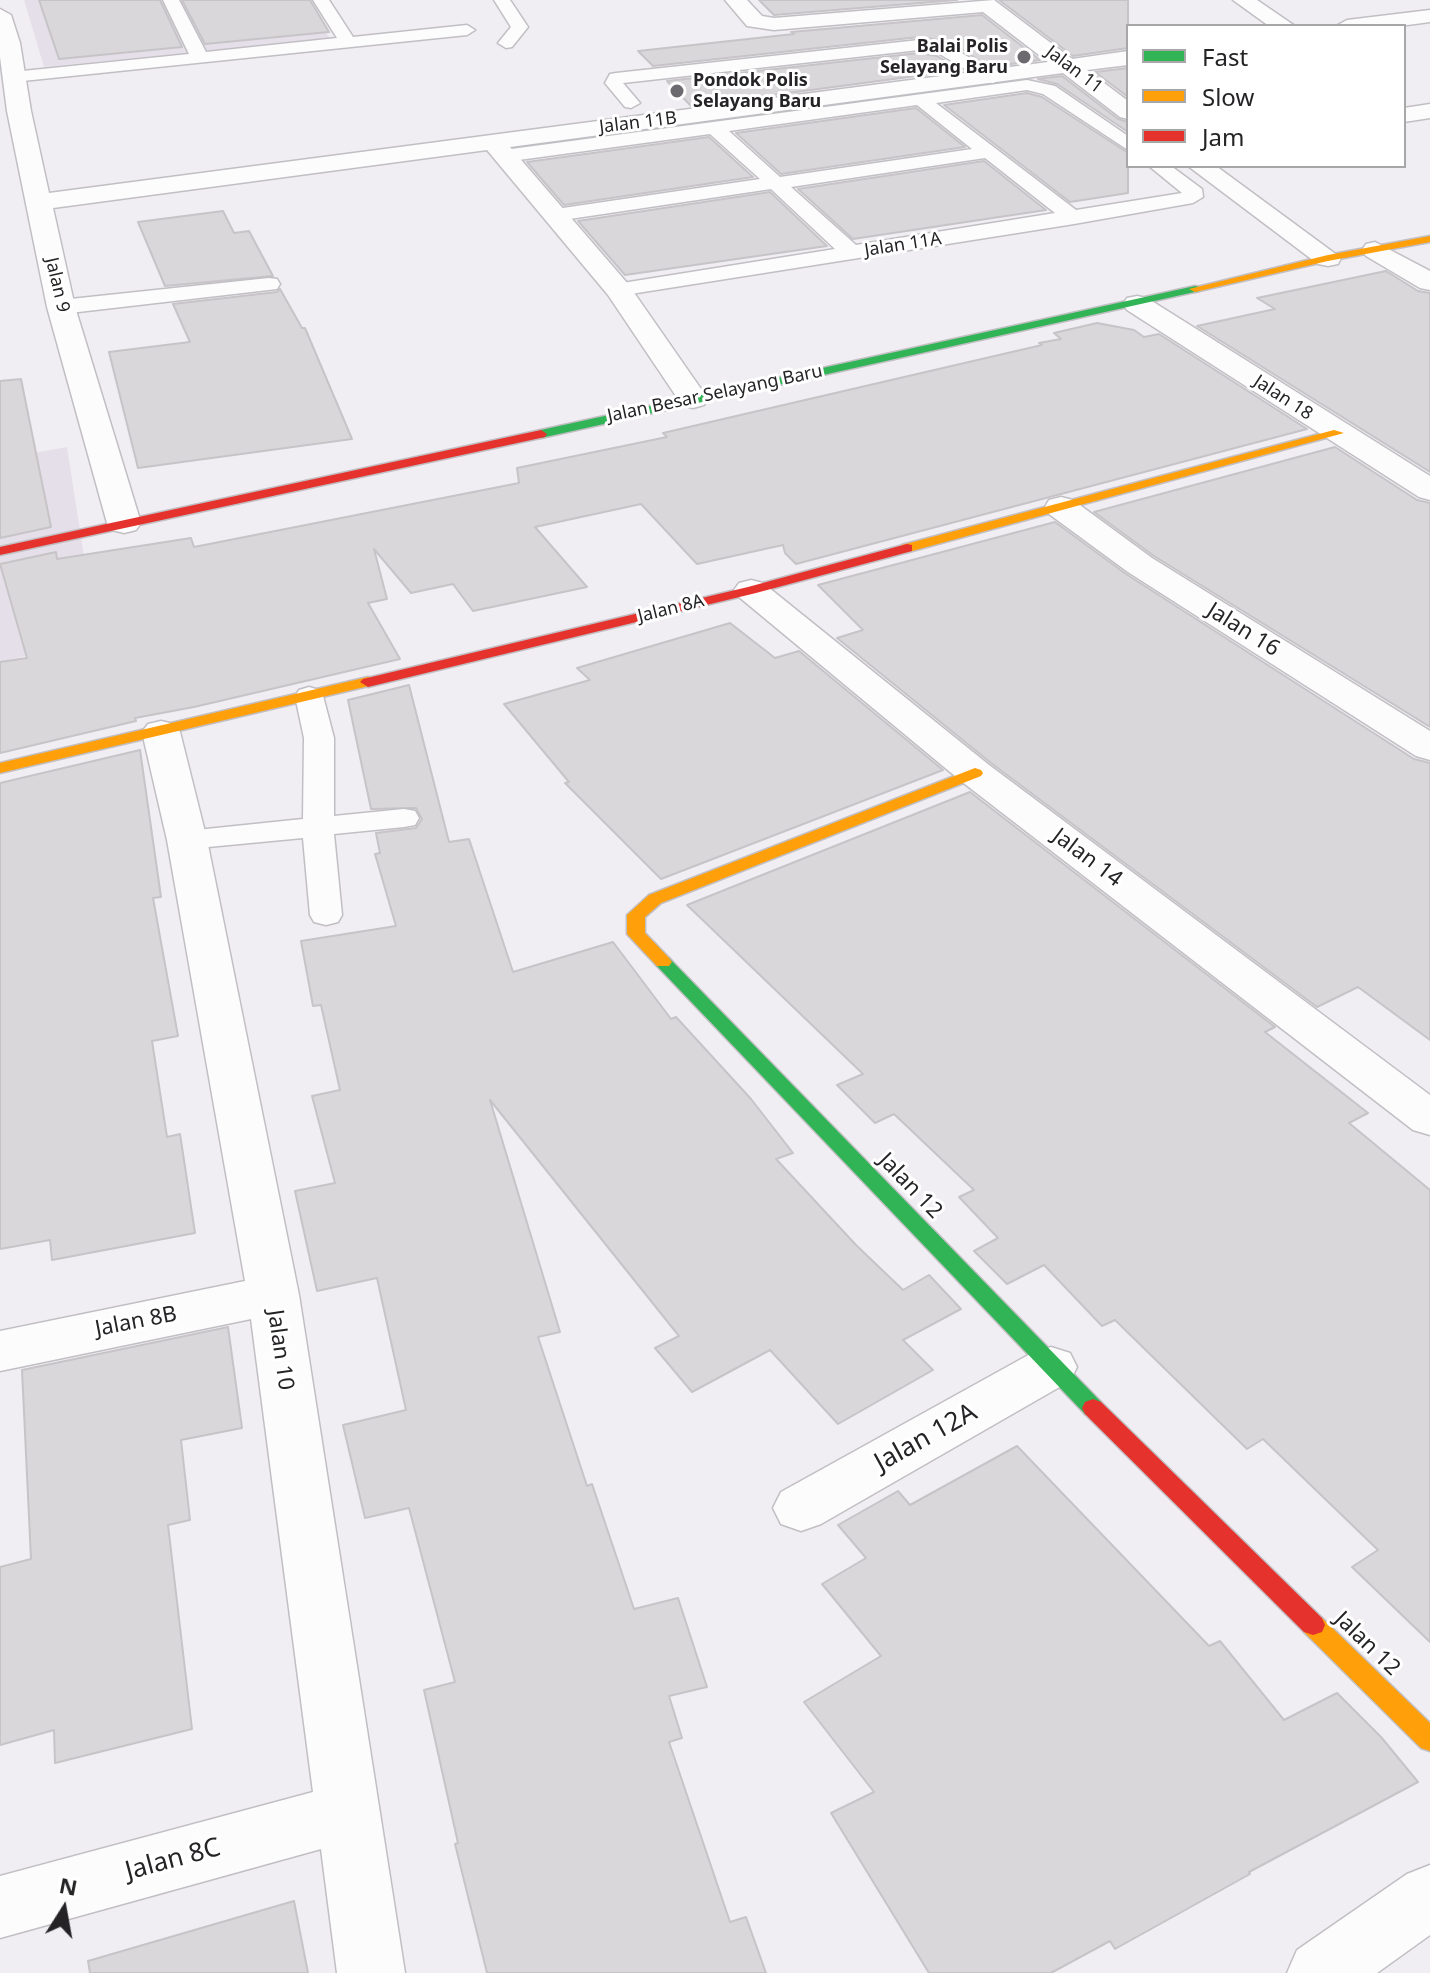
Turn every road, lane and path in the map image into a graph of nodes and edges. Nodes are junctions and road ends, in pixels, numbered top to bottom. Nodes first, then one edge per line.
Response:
1 (171, 0) edge
2 (321, 0) edge
3 (502, 0) edge
4 (735, 0) edge
5 (1243, 0) edge
6 (984, 2) edge
7 (0, 15) edge
8 (1430, 16) edge
9 (1281, 24) edge
10 (1364, 24) edge
11 (467, 30) dead end
12 (5, 43) edge
13 (348, 43) junction
14 (506, 43) dead end
15 (200, 58) junction
16 (1126, 58) edge
17 (1069, 67) junction
18 (13, 77) junction
19 (993, 78) junction
20 (921, 100) junction
21 (631, 103) dead end
22 (1126, 110) edge
23 (1430, 111) edge
24 (1406, 115) edge
25 (714, 127) junction
26 (1126, 143) edge
27 (498, 149) junction
28 (988, 152) junction
29 (1202, 168) edge
30 (1165, 170) edge
31 (775, 183) junction
32 (38, 202) junction
33 (556, 215) junction
34 (1074, 218) junction
35 (1430, 239) edge
36 (1375, 250) junction
37 (852, 253) junction
38 (1328, 258) junction
39 (1430, 282) edge
40 (269, 284) dead end
41 (618, 290) junction
42 (1137, 304) junction
43 (61, 307) junction
44 (693, 399) junction
45 (1338, 433) junction
46 (1430, 490) edge
47 (1061, 507) junction
48 (124, 523) junction
49 (0, 551) edge
50 (751, 590) junction
51 (309, 696) junction
52 (161, 732) junction
53 (1430, 748) edge
54 (0, 768) edge
55 (975, 773) junction
56 (404, 818) dead end
57 (318, 826) junction
58 (187, 840) junction
59 (326, 915) dead end
60 (1430, 1119) edge
61 (273, 1295) junction
62 (0, 1351) edge
63 (1051, 1367) junction
64 (801, 1508) dead end
65 (1430, 1740) edge
66 (347, 1812) junction
67 (1430, 1896) edge
68 (0, 1907) edge
69 (371, 1973) edge
70 (1321, 1973) edge

1 - 15 lane
2 - 13 lane
3 - 14 lane
4 - 6 street
5 - 9 street
6 - 17 street, Jalan 11
7 - 12 street, Jalan 9
8 - 10 street
11 - 13 lane
12 - 18 street, Jalan 9
13 - 15 lane
15 - 18 lane
16 - 17 street, Jalan 11B
17 - 19 street, Jalan 11B
17 - 22 street, Jalan 11
18 - 32 street, Jalan 9
19 - 21 lane
19 - 27 street, Jalan 11B
20 - 25 lane
20 - 26 lane
20 - 28 lane
23 - 24 street
25 - 27 lane
25 - 31 lane
27 - 32 street, Jalan 11B
27 - 33 street
28 - 31 lane
28 - 34 lane
29 - 30 lane
29 - 38 street
30 - 34 lane, Jalan 11A
31 - 33 lane
31 - 37 lane
32 - 43 street, Jalan 9
33 - 41 street
34 - 37 lane, Jalan 11A
35 - 36 street, Jalan Besar Selayang Baru
36 - 38 street, Jalan Besar Selayang Baru
36 - 39 street
37 - 41 lane, Jalan 11A
38 - 42 street, Jalan Besar Selayang Baru
40 - 43 lane
41 - 44 street
42 - 44 street, Jalan Besar Selayang Baru
42 - 45 street, Jalan 18
43 - 48 street, Jalan 9
44 - 48 street, Jalan Besar Selayang Baru
45 - 46 street, Jalan 18
45 - 47 street, Jalan 8A
47 - 50 street, Jalan 8A
47 - 53 street, Jalan 16
48 - 49 street, Jalan Besar Selayang Baru
50 - 51 street, Jalan 8A
50 - 55 street, Jalan 14
51 - 52 street, Jalan 8A
51 - 57 lane
52 - 54 street, Jalan 8A
52 - 58 street, Jalan 10
55 - 60 street, Jalan 14
55 - 63 street, Jalan 12
56 - 57 lane
57 - 58 lane
57 - 59 lane
58 - 61 street, Jalan 10
61 - 62 street, Jalan 8B
61 - 66 street, Jalan 10
63 - 64 street, Jalan 12A
63 - 65 street, Jalan 12
66 - 68 street, Jalan 8C
66 - 69 street, Jalan 10
67 - 70 street

